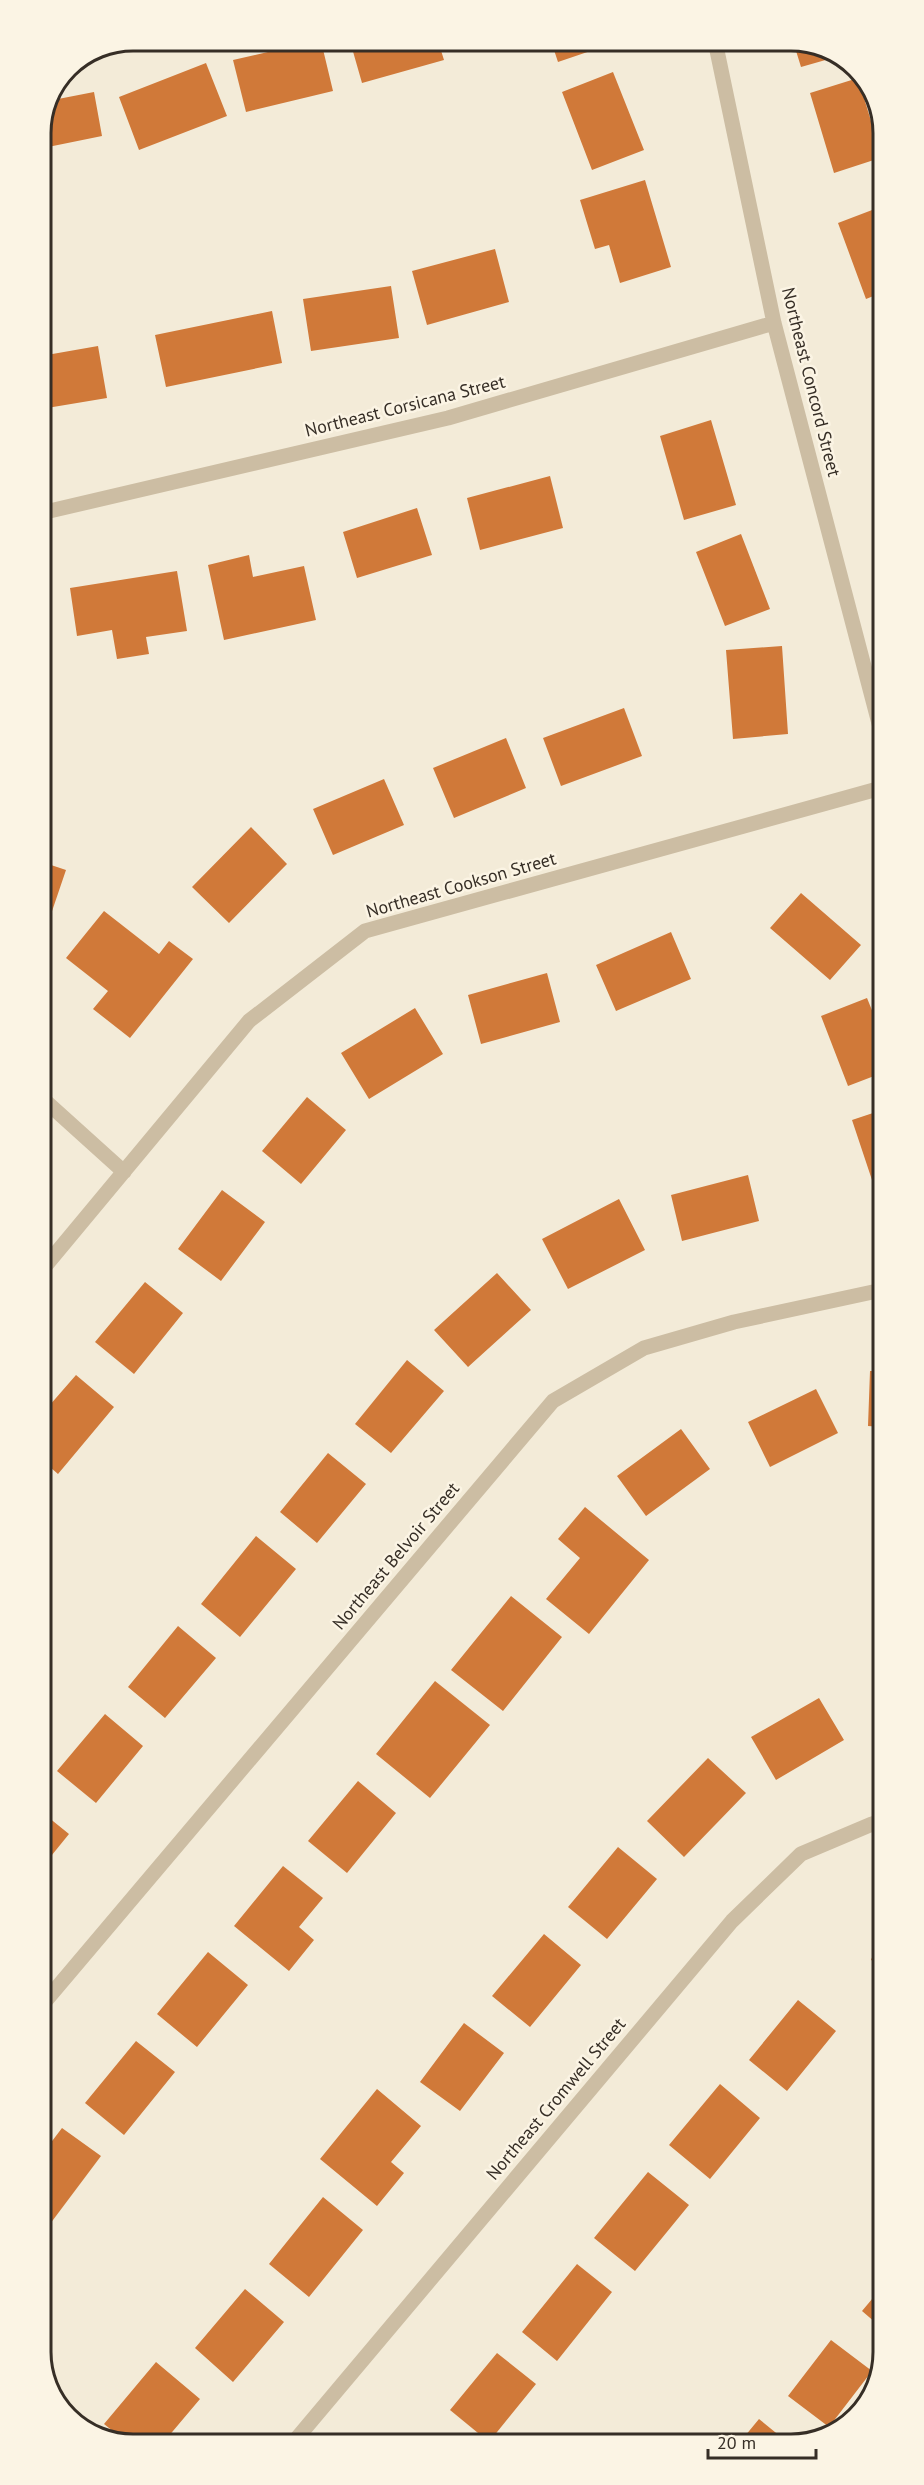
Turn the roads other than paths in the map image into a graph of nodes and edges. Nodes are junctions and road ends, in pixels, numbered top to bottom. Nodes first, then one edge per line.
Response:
1 (717, 51) edge
2 (774, 323) junction
3 (51, 511) edge
4 (873, 700) edge
5 (873, 790) edge
6 (51, 1106) edge
7 (124, 1172) junction
8 (51, 1259) edge
9 (873, 1292) edge
10 (873, 1824) edge
11 (51, 1995) edge
12 (300, 2434) edge

1 - 2 street, Northeast Concord Street
2 - 3 street, Northeast Corsicana Street
2 - 4 street, Northeast Concord Street
5 - 7 street, Northeast Cookson Street
6 - 7 street
7 - 8 street, Northeast Cookson Street
9 - 11 street, Northeast Belvoir Street
10 - 12 street, Northeast Cromwell Street

